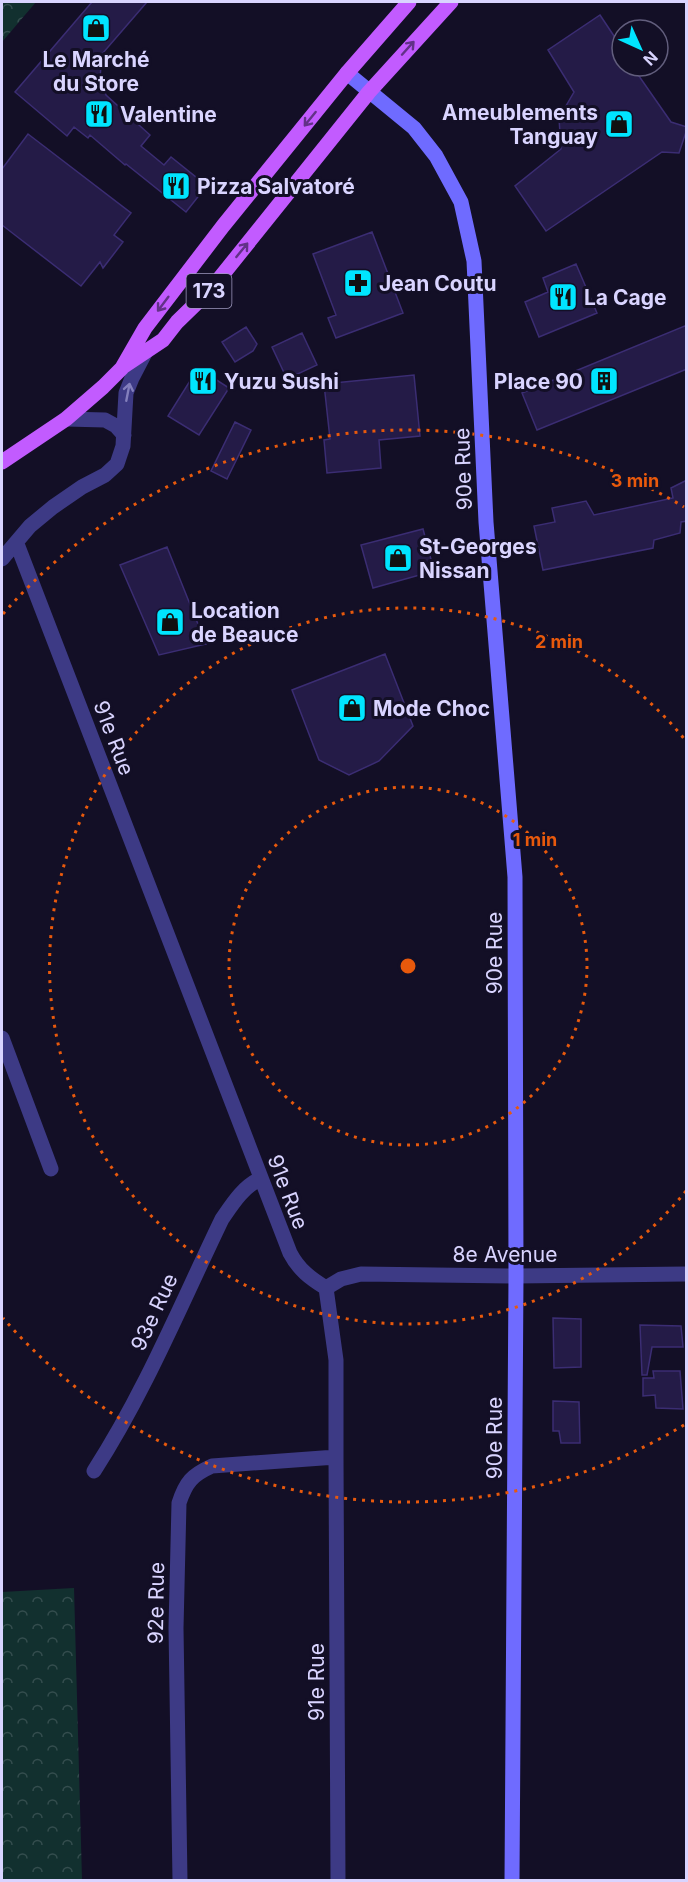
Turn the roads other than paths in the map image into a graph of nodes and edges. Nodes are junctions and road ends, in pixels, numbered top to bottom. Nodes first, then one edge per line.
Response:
1 (409, 2) edge
2 (451, 2) edge
3 (347, 73) junction
4 (369, 92) junction
5 (145, 353) junction
6 (122, 368) junction
7 (66, 419) junction
8 (124, 435) junction
9 (2, 462) edge
10 (17, 544) junction
11 (2, 559) edge
12 (2, 1038) edge
13 (51, 1169) dead end
14 (260, 1179) junction
15 (687, 1274) edge
16 (516, 1276) junction
17 (326, 1288) junction
18 (336, 1457) junction
19 (94, 1471) dead end
20 (180, 1881) edge
21 (338, 1881) edge
22 (512, 1881) edge

1 - 3 main road, 173
4 -> 2 main road, 173
3 - 4 street, 90e Rue
3 -> 6 main road, 173
5 -> 4 main road, 173
4 - 16 street, 90e Rue
5 - 6 main road, 173
8 -> 5 street
6 - 7 main road, 173
7 - 8 street
7 - 9 main road, 173
8 - 10 street
10 - 11 street
10 - 14 street, 91e Rue
12 - 13 street
14 - 17 street, 91e Rue
14 - 19 street, 93e Rue
15 - 16 street, 8e Avenue
16 - 17 street, 8e Avenue
16 - 22 street, 90e Rue
17 - 18 street, 91e Rue
18 - 20 street, 92e Rue
18 - 21 street, 91e Rue

